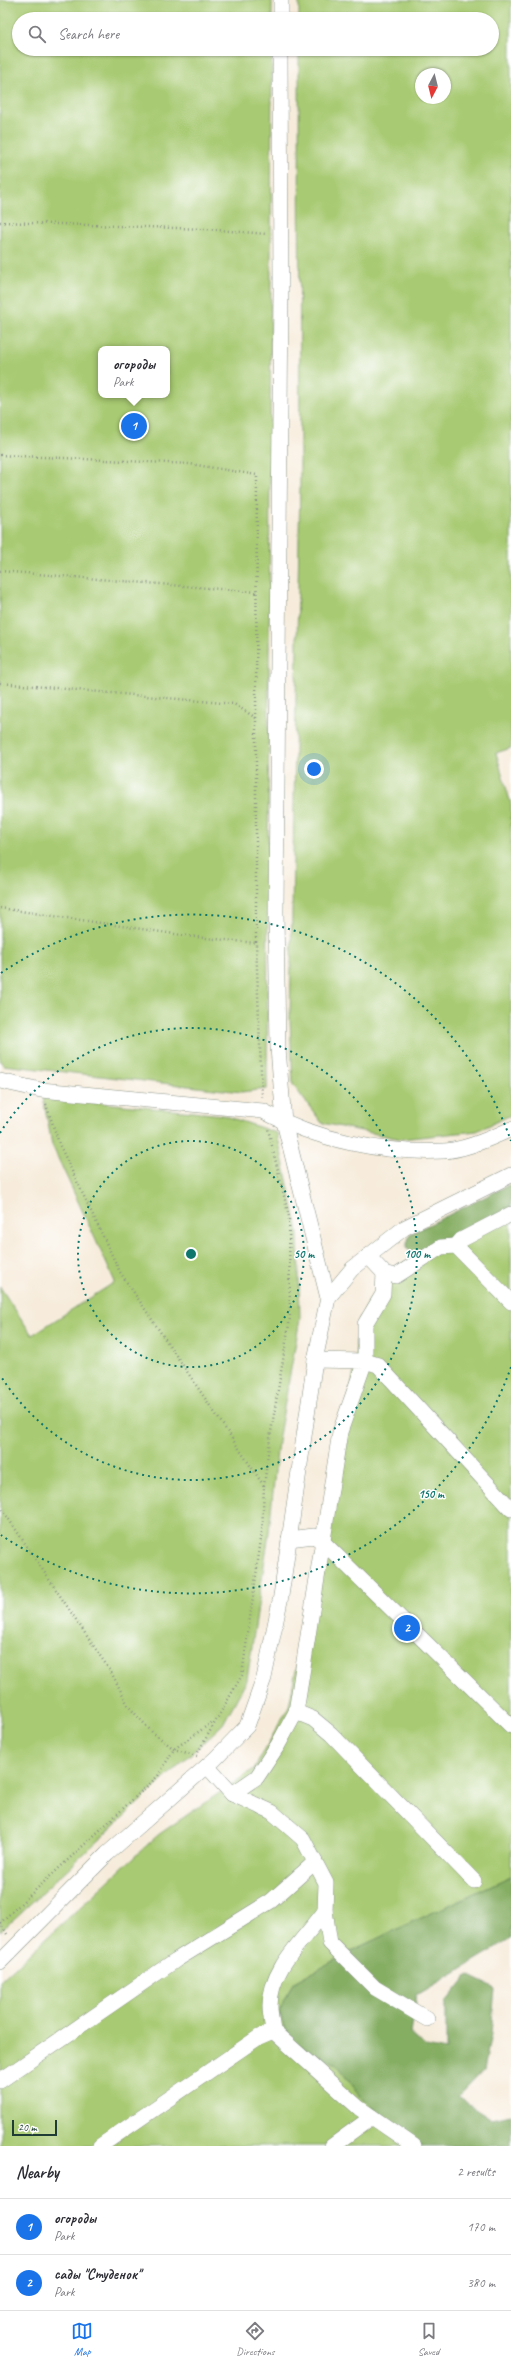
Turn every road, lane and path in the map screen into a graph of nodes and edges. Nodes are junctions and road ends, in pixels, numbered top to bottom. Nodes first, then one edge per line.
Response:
1 (281, 0) edge
2 (281, 12) edge
3 (280, 56) edge
4 (0, 222) edge
5 (281, 235) junction
6 (0, 455) edge
7 (0, 571) edge
8 (257, 592) junction
9 (0, 683) edge
10 (256, 718) junction
11 (0, 908) edge
12 (256, 943) junction
13 (0, 1081) edge
14 (41, 1090) junction
15 (263, 1111) junction
16 (284, 1122) junction
17 (511, 1129) edge
18 (511, 1175) edge
19 (511, 1214) edge
20 (456, 1246) junction
21 (368, 1256) junction
22 (384, 1272) junction
23 (328, 1298) junction
24 (511, 1302) edge
25 (315, 1360) junction
26 (365, 1361) junction
27 (264, 1486) junction
28 (0, 1506) edge
29 (511, 1509) edge
30 (289, 1539) junction
31 (323, 1542) junction
32 (296, 1712) junction
33 (216, 1720) junction
34 (511, 1726) edge
35 (174, 1749) junction
36 (196, 1755) junction
37 (207, 1766) junction
38 (232, 1794) junction
39 (315, 1862) junction
40 (474, 1881) dead end
41 (325, 1911) junction
42 (0, 1923) edge
43 (0, 1962) edge
44 (427, 2019) dead end
45 (273, 2031) junction
46 (0, 2081) edge
47 (372, 2117) junction
48 (100, 2146) edge
49 (332, 2146) edge
50 (414, 2146) edge

1 - 2 street
3 - 5 street
4 - 5 path
5 - 16 street
6 - 8 path
7 - 8 path
8 - 10 path
9 - 10 path
10 - 12 path
11 - 12 path
12 - 15 path
13 - 14 street
14 - 15 street
14 - 27 path
15 - 16 street
15 - 27 path
16 - 17 street
16 - 23 street
18 - 21 street
19 - 20 street
20 - 22 street
20 - 24 street
21 - 22 street
21 - 23 street
22 - 26 street
23 - 25 street
25 - 26 street
25 - 30 street
26 - 29 street
26 - 31 street
27 - 33 path
28 - 35 path
30 - 31 street
30 - 37 street
31 - 32 street
31 - 34 street
32 - 38 street
32 - 40 street
33 - 35 path
33 - 36 path
35 - 36 path
35 - 42 path
36 - 37 path
37 - 38 street
37 - 43 street
38 - 39 street
39 - 41 street
39 - 46 street
41 - 44 street
41 - 45 street
45 - 47 street
45 - 48 street
47 - 49 street
47 - 50 street

